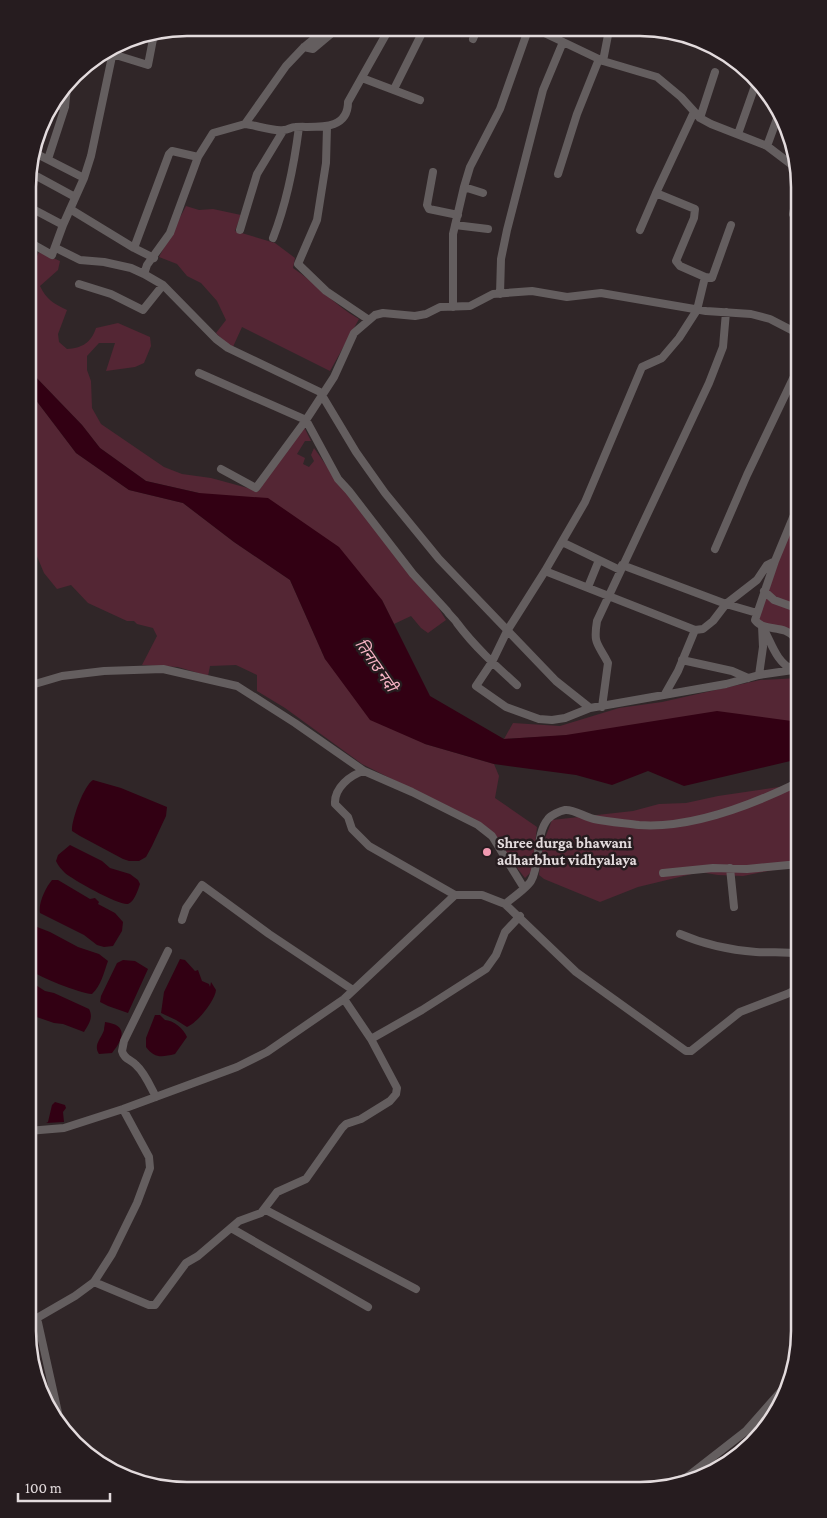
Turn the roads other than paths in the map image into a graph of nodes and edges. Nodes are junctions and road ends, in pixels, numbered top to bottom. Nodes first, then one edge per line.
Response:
1 (420, 36) edge
2 (526, 36) edge
3 (551, 36) edge
4 (607, 36) edge
5 (316, 37) edge
6 (328, 37) edge
7 (384, 37) edge
8 (153, 40) edge
9 (563, 42) junction
10 (304, 47) junction
11 (117, 54) edge
12 (109, 58) edge
13 (601, 60) junction
14 (715, 72) dead end
15 (362, 78) junction
16 (394, 89) junction
17 (754, 89) edge
18 (66, 98) edge
19 (420, 100) dead end
20 (60, 105) edge
21 (65, 106) junction
22 (697, 115) junction
23 (776, 122) edge
24 (245, 124) junction
25 (299, 127) junction
26 (327, 127) junction
27 (283, 130) junction
28 (738, 134) junction
29 (767, 146) junction
30 (40, 155) edge
31 (198, 157) junction
32 (48, 159) junction
33 (788, 160) edge
34 (433, 172) dead end
35 (558, 174) dead end
36 (37, 176) edge
37 (84, 178) junction
38 (464, 187) junction
39 (482, 193) dead end
40 (656, 193) junction
41 (75, 197) junction
42 (70, 209) junction
43 (36, 212) edge
44 (458, 215) junction
45 (455, 224) junction
46 (63, 225) junction
47 (731, 225) dead end
48 (488, 229) dead end
49 (240, 230) dead end
50 (640, 230) dead end
51 (273, 238) dead end
52 (36, 246) edge
53 (56, 248) junction
54 (134, 248) junction
55 (154, 258) junction
56 (144, 274) junction
57 (705, 277) junction
58 (79, 284) dead end
59 (163, 286) junction
60 (500, 294) junction
61 (453, 307) junction
62 (697, 310) junction
63 (726, 312) junction
64 (369, 320) junction
65 (791, 329) edge
66 (199, 373) dead end
67 (791, 385) edge
68 (322, 395) junction
69 (306, 420) junction
70 (221, 469) dead end
71 (791, 523) edge
72 (562, 542) junction
73 (714, 549) dead end
74 (598, 560) junction
75 (775, 561) junction
76 (621, 567) junction
77 (545, 571) junction
78 (588, 588) junction
79 (764, 591) junction
80 (609, 595) junction
81 (726, 604) junction
82 (791, 606) edge
83 (757, 613) junction
84 (762, 626) junction
85 (695, 630) junction
86 (507, 631) junction
87 (791, 634) edge
88 (682, 660) junction
89 (492, 662) junction
90 (791, 669) edge
91 (791, 672) edge
92 (759, 675) junction
93 (748, 678) junction
94 (36, 684) edge
95 (517, 685) dead end
96 (665, 694) junction
97 (602, 707) junction
98 (590, 708) junction
99 (364, 771) junction
100 (790, 786) edge
101 (790, 865) edge
102 (730, 868) junction
103 (663, 873) dead end
104 (524, 888) junction
105 (455, 895) junction
106 (505, 904) junction
107 (734, 907) dead end
108 (520, 916) junction
109 (182, 920) dead end
110 (680, 934) dead end
111 (168, 951) dead end
112 (790, 952) edge
113 (353, 990) junction
114 (790, 992) edge
115 (344, 999) junction
116 (371, 1039) junction
117 (156, 1097) junction
118 (123, 1109) junction
119 (36, 1130) edge
120 (264, 1209) junction
121 (231, 1228) junction
122 (94, 1282) junction
123 (416, 1289) dead end
124 (368, 1307) dead end
125 (37, 1318) joint
126 (774, 1400) edge
127 (56, 1406) edge
128 (694, 1471) edge

1 - 16 street
2 - 38 street
3 - 9 street
4 - 13 street
5 - 10 street
6 - 10 street
7 - 15 street
8 - 11 street
9 - 13 street
9 - 60 street
10 - 24 street
12 - 37 street
13 - 22 street
13 - 35 street
14 - 22 street
15 - 16 street
15 - 26 street
16 - 19 street
17 - 28 street
18 - 21 street
20 - 21 street
21 - 32 street
22 - 28 street
22 - 40 street
23 - 29 street
24 - 27 street
24 - 31 street
25 - 26 street
25 - 27 street
25 - 51 street
26 - 64 street
27 - 49 street
28 - 29 street
29 - 33 street
30 - 32 street
31 - 54 street
31 - 55 street
32 - 37 street
34 - 44 street
36 - 41 street
37 - 41 street
38 - 39 street
38 - 44 street
40 - 50 street
40 - 57 street
41 - 42 street
42 - 46 street
42 - 54 street
43 - 46 street
44 - 45 street
45 - 48 street
45 - 61 street
46 - 53 street
47 - 57 street
52 - 53 street
53 - 56 street
54 - 55 street
55 - 56 street
56 - 59 street
57 - 62 street
58 - 59 street
59 - 68 street
60 - 61 street
60 - 62 street
61 - 64 street
62 - 63 street
62 - 72 street
63 - 65 street
63 - 76 street
64 - 68 street
66 - 69 street
67 - 73 street
68 - 69 street
68 - 86 street
69 - 70 street
69 - 89 street
71 - 75 street
72 - 74 street
72 - 77 street
74 - 76 street
74 - 78 street
75 - 79 street
75 - 81 street
76 - 80 street
76 - 81 street
77 - 78 street
77 - 86 street
78 - 80 street
79 - 82 street
79 - 83 street
80 - 85 street
80 - 97 street
81 - 83 street
81 - 85 street
83 - 84 street
84 - 87 street
84 - 90 street
84 - 92 street
85 - 88 street
86 - 89 street
86 - 98 street
88 - 93 street
88 - 96 street
89 - 95 street
89 - 98 street
91 - 92 street
92 - 93 street
93 - 96 street
94 - 99 street
96 - 97 street
97 - 98 street
99 - 104 street
99 - 105 street
100 - 104 street
101 - 102 street
102 - 103 street
102 - 107 street
104 - 106 street
105 - 106 street
105 - 113 street
106 - 108 street
108 - 114 street
108 - 116 street
109 - 113 street
110 - 112 street
111 - 117 street
113 - 115 street
115 - 116 street
115 - 117 street
116 - 120 street
117 - 118 street
118 - 119 street
118 - 122 street
120 - 121 street
120 - 123 street
121 - 122 street
121 - 124 street
122 - 125 street
125 - 127 street
126 - 128 street

